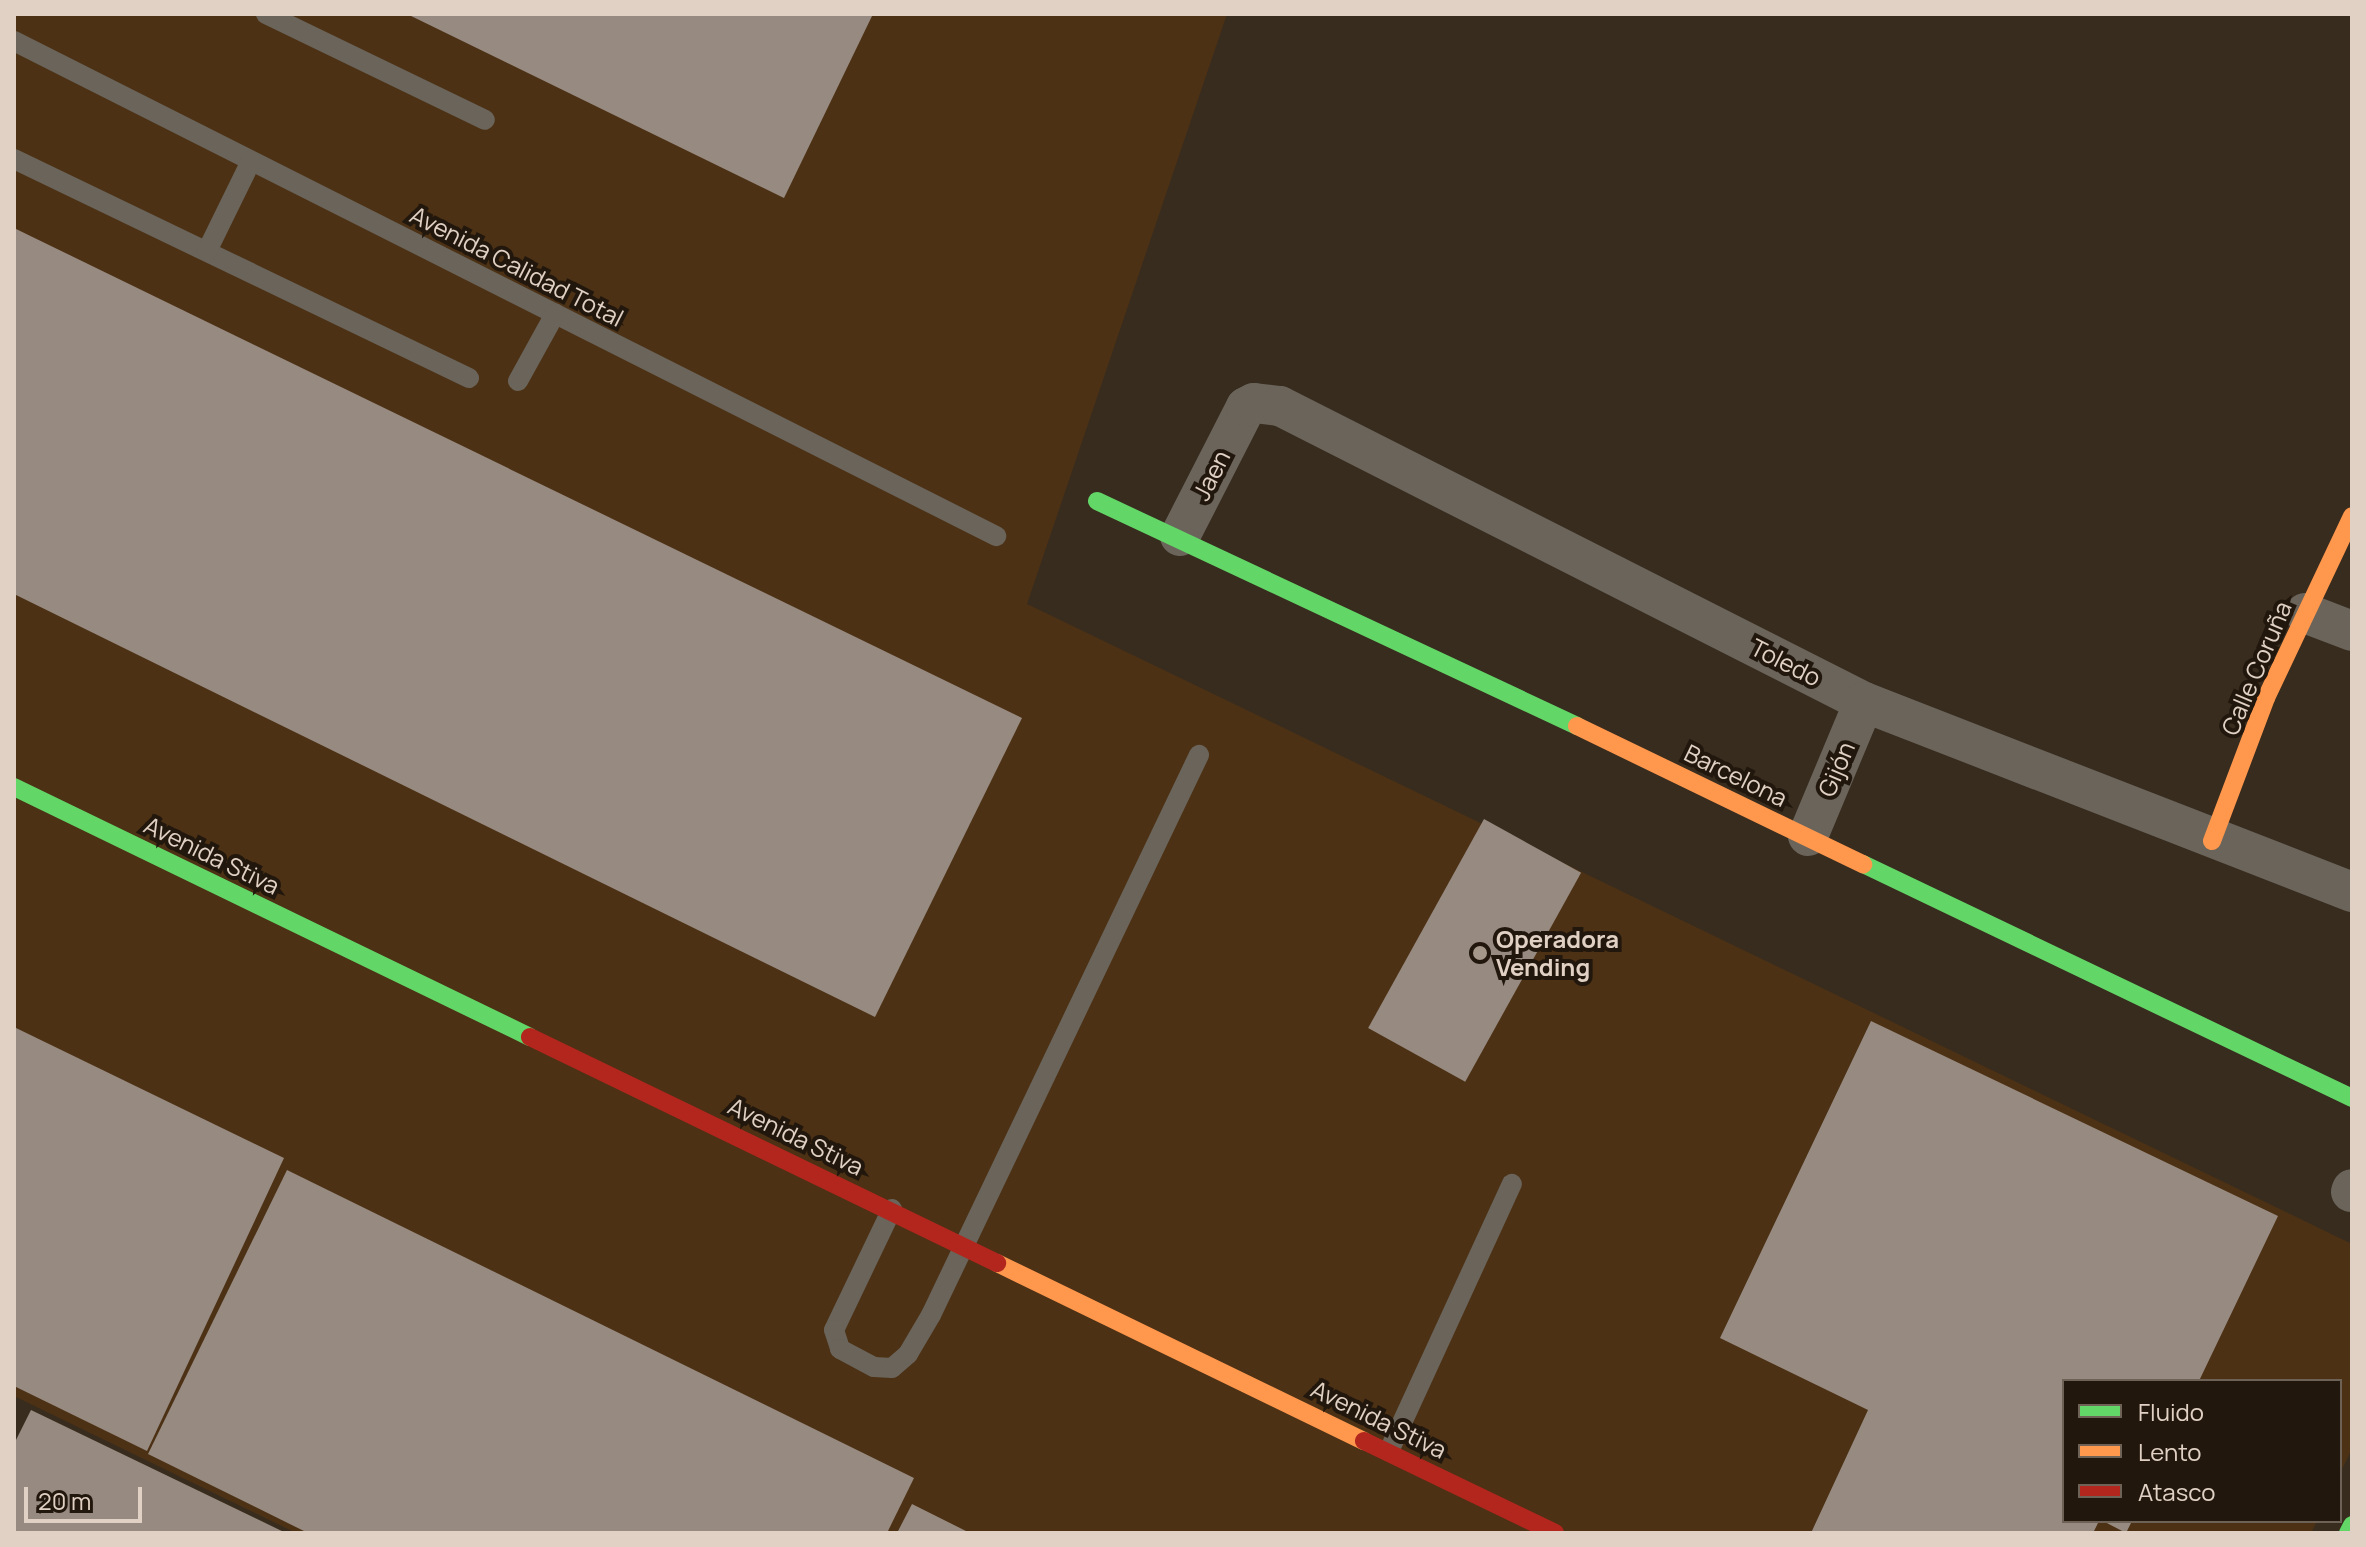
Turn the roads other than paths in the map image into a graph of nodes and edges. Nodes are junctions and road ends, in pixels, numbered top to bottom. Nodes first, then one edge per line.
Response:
1 (266, 14) edge
2 (14, 41) edge
3 (485, 120) dead end
4 (14, 159) edge
5 (251, 161) junction
6 (207, 251) junction
7 (555, 314) junction
8 (469, 378) dead end
9 (518, 381) dead end
10 (1241, 415) joint
11 (1097, 501) dead end
12 (2352, 516) edge
13 (996, 536) dead end
14 (1180, 536) junction
15 (2305, 613) junction
16 (2352, 631) edge
17 (1864, 702) junction
18 (1199, 755) dead end
19 (14, 787) edge
20 (1808, 836) junction
21 (2212, 841) junction
22 (2352, 892) edge
23 (2352, 1098) edge
24 (1512, 1184) dead end
25 (892, 1209) junction
26 (968, 1246) junction
27 (1389, 1451) junction
28 (2352, 1525) edge
29 (1555, 1533) edge
30 (2348, 1533) edge

1 - 3 lane
2 - 5 lane, Avenida Calidad Total
4 - 6 lane
5 - 6 lane
5 - 7 lane, Avenida Calidad Total
6 - 8 lane
7 - 9 lane
7 - 13 lane, Avenida Calidad Total
10 - 14 street, Jaen
10 - 17 street, Toledo
11 - 14 street, Barcelona
12 - 15 street, Calle Coruña
14 - 20 street, Barcelona
15 - 16 street
15 - 21 street, Calle Coruña
17 - 20 street, Gijón
17 - 21 street, Toledo
18 - 26 lane
19 - 25 street, Avenida Stiva
20 - 23 street, Barcelona
21 - 22 street, Toledo
24 - 27 lane
25 - 26 street, Avenida Stiva
25 - 26 lane
26 - 27 street, Avenida Stiva
27 - 29 street, Avenida Stiva
28 - 30 street

